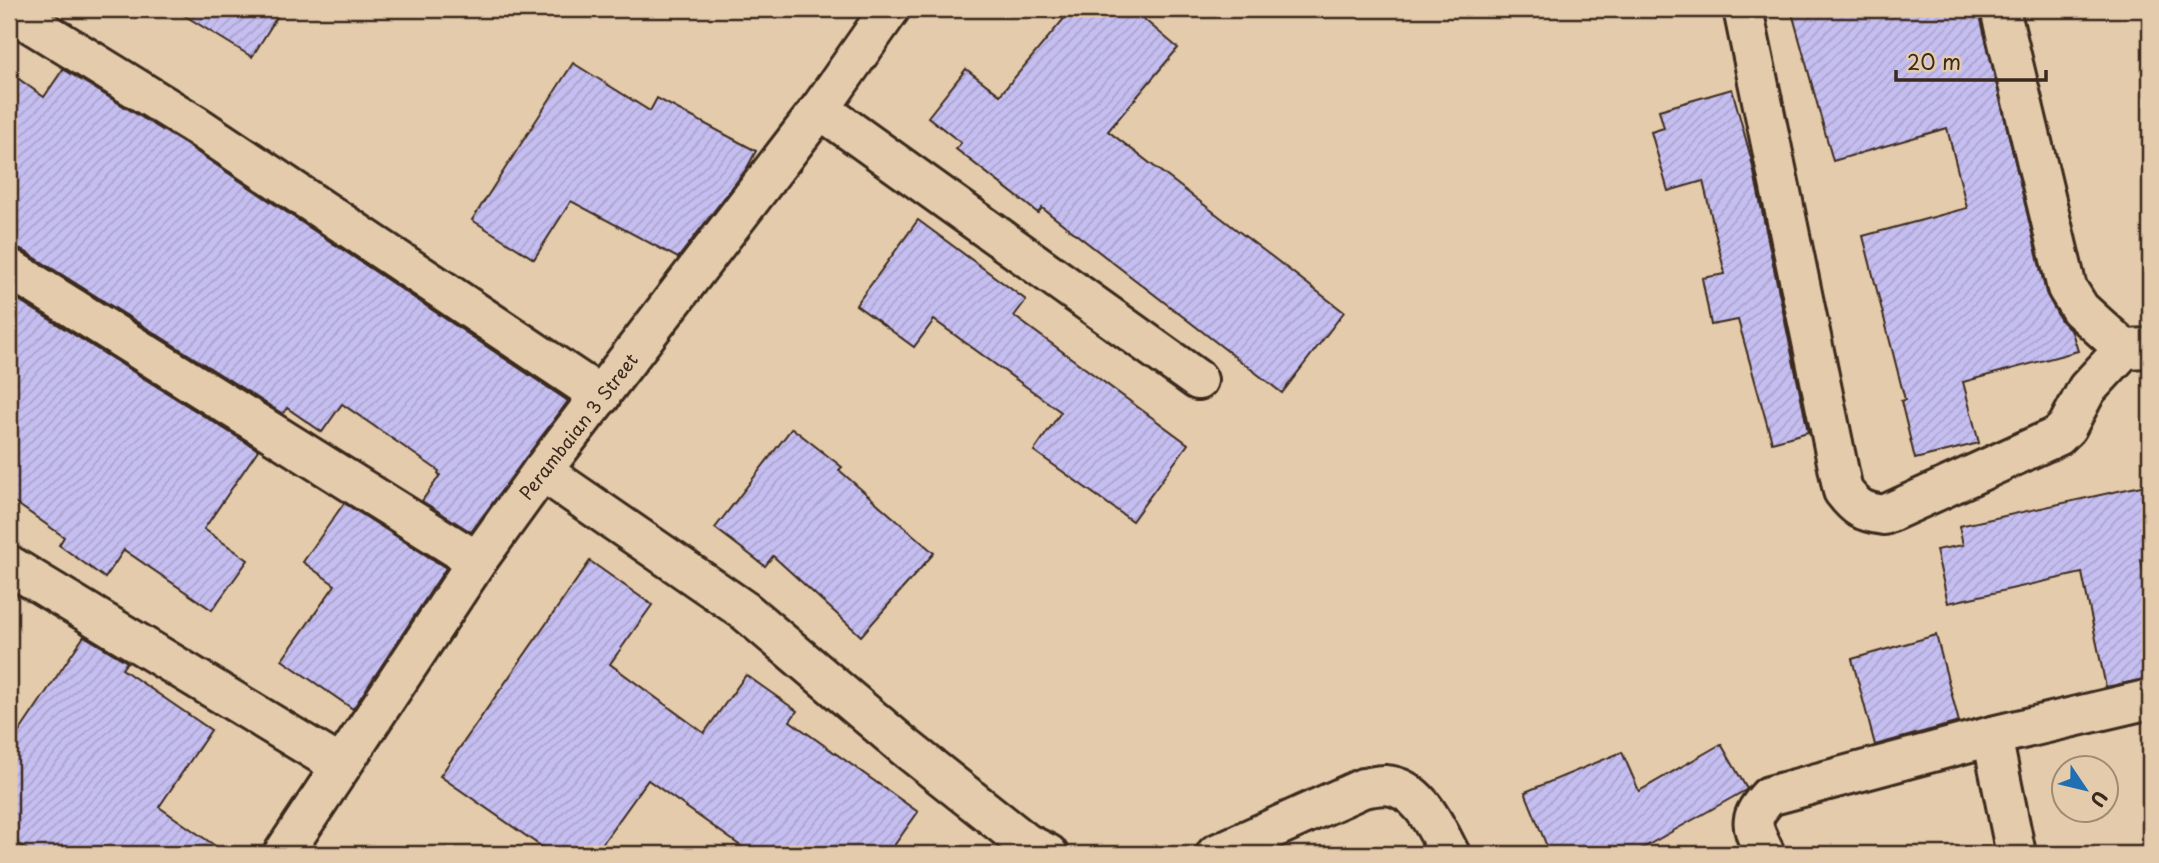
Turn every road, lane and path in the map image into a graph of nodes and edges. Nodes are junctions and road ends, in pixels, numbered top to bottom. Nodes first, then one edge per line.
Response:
1 (890, 9) edge
2 (1743, 9) edge
3 (2000, 9) edge
4 (9, 10) edge
5 (820, 109) junction
6 (9, 268) edge
7 (2137, 348) edge
8 (1198, 380) dead end
9 (601, 396) junction
10 (542, 471) junction
11 (477, 561) junction
12 (9, 565) edge
13 (2150, 699) edge
14 (1992, 736) junction
15 (341, 765) junction
16 (283, 854) edge
17 (1048, 854) edge
18 (1216, 854) edge
19 (1450, 854) edge
20 (1765, 854) edge
21 (2017, 854) edge

1 - 5 street, Perambaian 3 Street
2 - 7 street
3 - 7 street
4 - 9 street
5 - 8 street
5 - 9 street, Perambaian 3 Street
6 - 11 street
9 - 10 street, Perambaian 3 Street
10 - 11 street, Perambaian 3 Street
10 - 17 street
11 - 15 street, Perambaian 3 Street
12 - 15 street
13 - 14 street
14 - 20 street
14 - 21 street
15 - 16 street, Perambaian 3 Street
18 - 19 street

